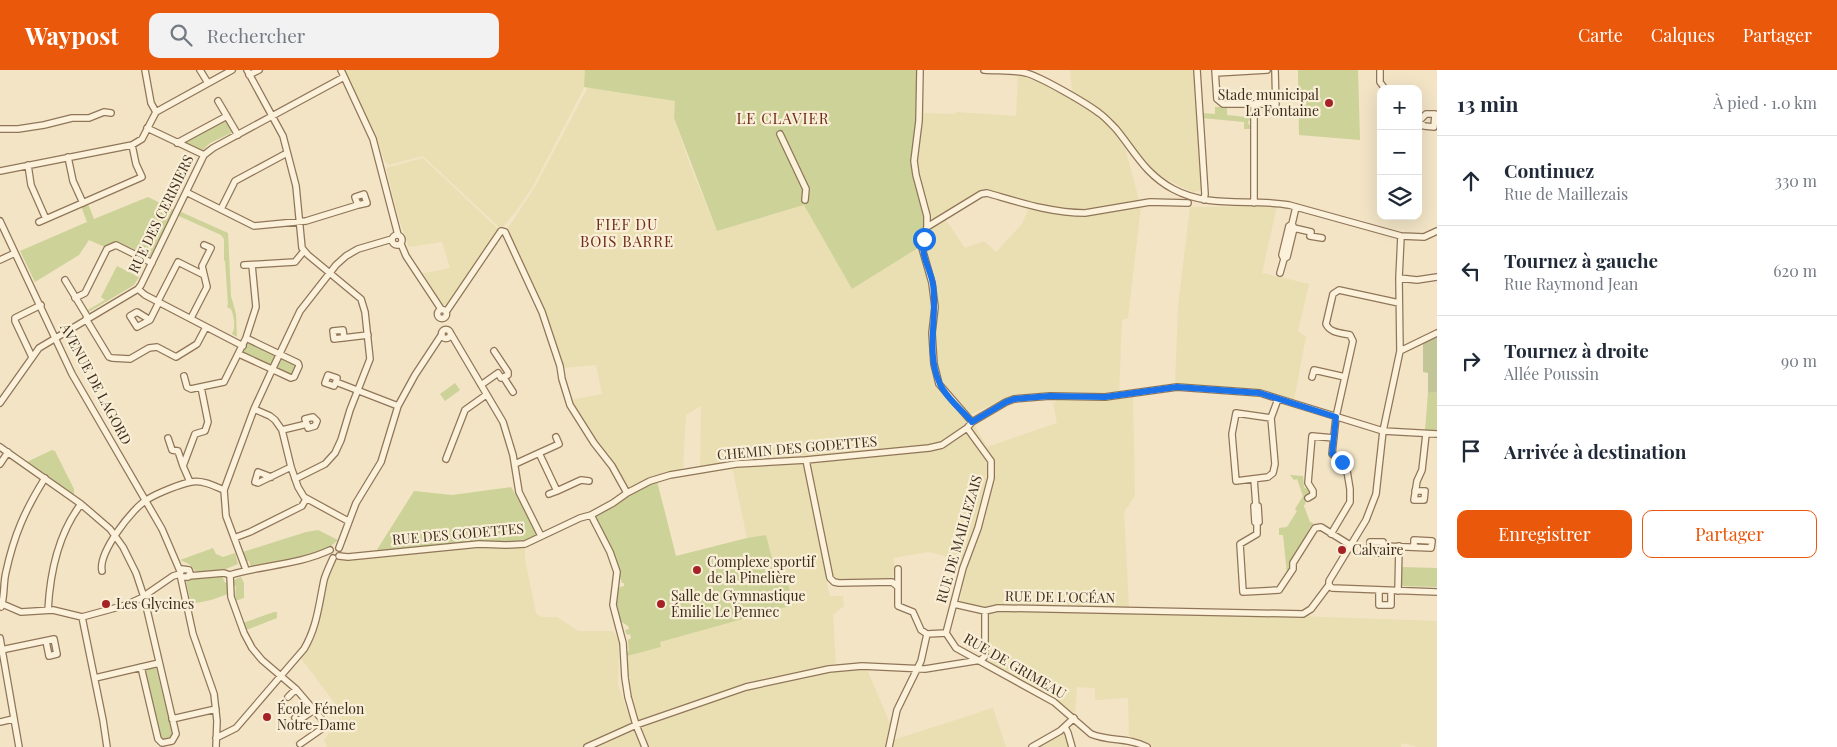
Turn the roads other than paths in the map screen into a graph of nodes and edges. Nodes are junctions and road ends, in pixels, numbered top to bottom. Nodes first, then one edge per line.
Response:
1 (145, 70) edge
2 (200, 70) edge
3 (232, 70) edge
4 (259, 70) edge
5 (341, 70) edge
6 (920, 70) edge
7 (984, 70) edge
8 (1197, 70) edge
9 (1267, 70) edge
10 (1275, 70) edge
11 (1380, 70) edge
12 (1216, 72) edge
13 (248, 73) edge
14 (344, 77) junction
15 (208, 84) junction
16 (1382, 85) edge
17 (218, 101) dead end
18 (1254, 104) junction
19 (156, 112) junction
20 (112, 113) dead end
21 (227, 116) junction
22 (272, 116) junction
23 (0, 128) edge
24 (147, 128) junction
25 (780, 134) dead end
26 (238, 135) junction
27 (178, 142) junction
28 (132, 145) junction
29 (287, 153) junction
30 (204, 155) junction
31 (68, 157) junction
32 (28, 165) junction
33 (0, 170) edge
34 (186, 192) junction
35 (805, 200) dead end
36 (1204, 200) junction
37 (83, 203) junction
38 (369, 203) dead end
39 (1188, 203) dead end
40 (1254, 203) junction
41 (1296, 207) junction
42 (221, 209) junction
43 (46, 219) junction
44 (0, 221) edge
45 (39, 222) dead end
46 (299, 222) junction
47 (1293, 226) junction
48 (927, 227) junction
49 (1437, 231) edge
50 (1401, 236) junction
51 (1322, 238) dead end
52 (396, 241) junction
53 (204, 245) dead end
54 (304, 251) junction
55 (15, 253) junction
56 (0, 260) edge
57 (152, 263) junction
58 (244, 265) dead end
59 (252, 265) junction
60 (202, 271) junction
61 (330, 272) junction
62 (1280, 273) dead end
63 (1399, 278) junction
64 (1437, 278) edge
65 (65, 280) dead end
66 (138, 288) junction
67 (76, 298) junction
68 (159, 302) junction
69 (1399, 303) junction
70 (41, 306) junction
71 (441, 312) junction
72 (191, 318) junction
73 (87, 319) junction
74 (150, 320) dead end
75 (206, 327) junction
76 (1437, 333) edge
77 (368, 335) junction
78 (448, 335) junction
79 (56, 337) junction
80 (246, 338) junction
81 (344, 338) dead end
82 (243, 346) junction
83 (494, 351) dead end
84 (1400, 351) junction
85 (239, 354) junction
86 (279, 354) junction
87 (32, 357) junction
88 (502, 363) junction
89 (272, 370) junction
90 (498, 373) junction
91 (184, 376) dead end
92 (1345, 376) junction
93 (1312, 377) dead end
94 (504, 378) junction
95 (336, 382) dead end
96 (481, 385) junction
97 (201, 387) junction
98 (358, 390) junction
99 (513, 392) dead end
100 (486, 395) junction
101 (1278, 399) junction
102 (0, 403) edge
103 (398, 406) junction
104 (254, 409) junction
105 (1336, 417) junction
106 (1271, 418) junction
107 (972, 422) junction
108 (307, 424) dead end
109 (967, 428) junction
110 (282, 430) junction
111 (1383, 431) junction
112 (1426, 434) junction
113 (1437, 434) edge
114 (556, 437) dead end
115 (168, 438) dead end
116 (1334, 438) junction
117 (191, 446) junction
118 (0, 447) edge
119 (178, 451) junction
120 (8, 452) junction
121 (539, 453) junction
122 (446, 459) dead end
123 (806, 460) junction
124 (0, 464) edge
125 (515, 464) junction
126 (183, 466) junction
127 (291, 467) junction
128 (271, 477) dead end
129 (45, 478) junction
130 (295, 479) junction
131 (1254, 479) junction
132 (589, 481) dead end
133 (190, 482) junction
134 (224, 490) junction
135 (557, 491) junction
136 (1415, 491) dead end
137 (627, 493) junction
138 (549, 494) dead end
139 (1308, 498) dead end
140 (306, 499) junction
141 (145, 501) junction
142 (81, 504) junction
143 (318, 505) junction
144 (302, 506) junction
145 (591, 516) junction
146 (348, 521) junction
147 (1331, 534) junction
148 (115, 536) junction
149 (540, 536) junction
150 (234, 538) junction
151 (1350, 546) junction
152 (1383, 546) dead end
153 (1399, 546) junction
154 (1414, 547) dead end
155 (337, 548) junction
156 (333, 554) junction
157 (246, 568) junction
158 (898, 569) dead end
159 (102, 571) dead end
160 (227, 574) junction
161 (184, 575) junction
162 (1329, 585) junction
163 (897, 586) junction
164 (1380, 590) junction
165 (1394, 591) junction
166 (1437, 592) edge
167 (144, 596) junction
168 (954, 604) junction
169 (1, 606) edge
170 (48, 610) junction
171 (985, 611) junction
172 (82, 617) junction
173 (946, 633) junction
174 (927, 634) junction
175 (0, 638) edge
176 (46, 641) dead end
177 (1, 650) edge
178 (981, 660) junction
179 (159, 663) junction
180 (141, 668) junction
181 (917, 669) junction
182 (281, 676) junction
183 (95, 678) junction
184 (3, 679) edge
185 (296, 689) junction
186 (288, 696) dead end
187 (216, 709) junction
188 (314, 710) junction
189 (296, 718) dead end
190 (1074, 718) junction
191 (13, 719) junction
192 (172, 719) junction
193 (0, 722) edge
194 (636, 725) junction
195 (1065, 727) junction
196 (216, 738) junction
197 (300, 744) dead end
198 (19, 747) edge
199 (107, 747) edge
200 (216, 747) edge
201 (587, 747) edge
202 (645, 747) edge
203 (889, 747) edge
204 (1032, 747) edge
205 (1072, 747) edge
206 (1147, 747) edge

1 - 19 street
2 - 15 street
3 - 15 street
4 - 13 street
5 - 14 street
6 - 48 street
7 - 36 street
8 - 36 street
9 - 12 street
10 - 18 street
11 - 16 street
12 - 18 street
13 - 22 street
14 - 22 street, RUE DES CERISIERS
14 - 52 street
15 - 19 street
17 - 21 street
18 - 40 street
19 - 24 street
20 - 23 street
21 - 26 street
21 - 27 street
22 - 26 street, RUE DES CERISIERS
22 - 29 street
24 - 27 street
24 - 28 street
25 - 35 street
26 - 30 street, RUE DES CERISIERS
27 - 30 street
28 - 31 street
28 - 37 street
29 - 42 street
29 - 46 street
30 - 34 street, RUE DES CERISIERS
31 - 32 street
31 - 37 street
32 - 33 street
32 - 43 street
34 - 42 street
34 - 57 street, RUE DES CERISIERS
36 - 40 street
37 - 43 street
38 - 46 street
39 - 48 street
40 - 41 street
41 - 47 street
41 - 50 street
42 - 46 street
43 - 45 street
44 - 55 street, AVENUE DE LAGORD
46 - 54 street
47 - 51 street
47 - 62 street
48 - 107 street
49 - 50 street
50 - 63 street, RUE DE L'OCÉAN
52 - 61 street
52 - 71 street
53 - 60 street
54 - 59 street
54 - 61 street
55 - 56 street
55 - 70 street, AVENUE DE LAGORD
57 - 66 street, RUE DES CERISIERS
57 - 67 street
58 - 59 street
59 - 80 street
60 - 68 street
60 - 72 street
61 - 77 street
61 - 86 street
63 - 64 street
63 - 69 street, RUE DE L'OCÉAN
65 - 67 street
66 - 68 street
66 - 73 street, RUE DES CERISIERS
67 - 73 street
68 - 72 street
68 - 74 street
69 - 84 street, RUE DE L'OCÉAN
69 - 92 street
70 - 79 street, AVENUE DE LAGORD
70 - 87 street
71 - 78 street
71 - 137 street
72 - 75 street
73 - 75 street
73 - 79 street, RUE DES CERISIERS
75 - 82 street
76 - 84 street
77 - 81 street
77 - 98 street
78 - 96 street
78 - 103 street
79 - 87 street, RUE DES CERISIERS
79 - 141 street, AVENUE DE LAGORD
80 - 82 street
80 - 86 street
82 - 85 street
83 - 88 street
84 - 111 street, RUE DE L'OCÉAN
85 - 89 street
85 - 97 street
86 - 89 street
86 - 89 street
87 - 102 street, RUE DES CERISIERS
88 - 90 street
88 - 94 street
89 - 104 street
90 - 94 street
90 - 96 street
91 - 97 street
92 - 93 street
92 - 105 street
94 - 99 street
95 - 98 street
96 - 100 street
97 - 117 street
98 - 103 street
98 - 130 street
100 - 122 street
100 - 125 street
101 - 105 street
101 - 106 street
101 - 107 street
103 - 146 street
104 - 110 street
104 - 134 street
105 - 111 street
105 - 116 street
106 - 131 street
106 - 131 street
107 - 109 street
108 - 110 street
109 - 123 street, CHEMIN DES GODETTES
109 - 168 street, RUE DE MAILLEZAIS
110 - 127 street
111 - 112 street
111 - 151 street, RUE DE L'OCÉAN
112 - 113 street
112 - 136 street
114 - 121 street
115 - 119 street
116 - 139 street
116 - 147 street
117 - 119 street
117 - 126 street
118 - 120 street
119 - 126 street
120 - 124 street
120 - 129 street
121 - 125 street
121 - 135 street
123 - 137 street, CHEMIN DES GODETTES
123 - 163 street
125 - 149 street
126 - 133 street
127 - 128 street
127 - 130 street
129 - 142 street
129 - 169 street
130 - 140 street
131 - 147 street
132 - 135 street
133 - 134 street
133 - 141 street
134 - 150 street
135 - 138 street
137 - 145 street, RUE DES GODETTES
140 - 143 street
140 - 144 street
141 - 148 street
141 - 161 street, AVENUE DE LAGORD
142 - 148 street
142 - 170 street
143 - 144 street
143 - 146 street
144 - 150 street
145 - 149 street, RUE DES GODETTES
145 - 194 street
146 - 155 street
147 - 151 street
148 - 159 street
148 - 167 street
149 - 156 street, RUE DES GODETTES
150 - 157 street
151 - 162 street, RUE DE L'OCÉAN
152 - 153 street
153 - 154 street
153 - 165 street
155 - 156 street
155 - 156 street
156 - 157 street, RUE DES GODETTES
156 - 182 street
157 - 160 street, RUE DES GODETTES
158 - 163 street
160 - 161 street
160 - 182 street
161 - 167 street
161 - 187 street, AVENUE DE LAGORD
162 - 164 street
162 - 171 street, RUE DE L'OCÉAN
163 - 174 street
164 - 165 street
164 - 165 street
165 - 166 street
167 - 172 street
167 - 179 street
168 - 171 street, RUE DE L'OCÉAN
168 - 173 street, RUE DE MAILLEZAIS
169 - 170 street
170 - 172 street
171 - 178 street
172 - 183 street
173 - 174 street
173 - 178 street, RUE DE GRIMEAU
174 - 181 street
175 - 177 street
176 - 177 street
177 - 184 street
178 - 181 street
178 - 190 street, RUE DE GRIMEAU
179 - 180 street
179 - 192 street
180 - 183 street
180 - 192 street
181 - 194 street
181 - 203 street
182 - 185 street
182 - 196 street
183 - 199 street
184 - 191 street
185 - 186 street
185 - 188 street
187 - 192 street
187 - 196 street, AVENUE DE LAGORD
188 - 189 street
188 - 197 street
190 - 195 street
190 - 206 street, RUE DE GRIMEAU
191 - 193 street
191 - 198 street
194 - 201 street
194 - 202 street
195 - 204 street
195 - 205 street
196 - 200 street, AVENUE DE LAGORD

